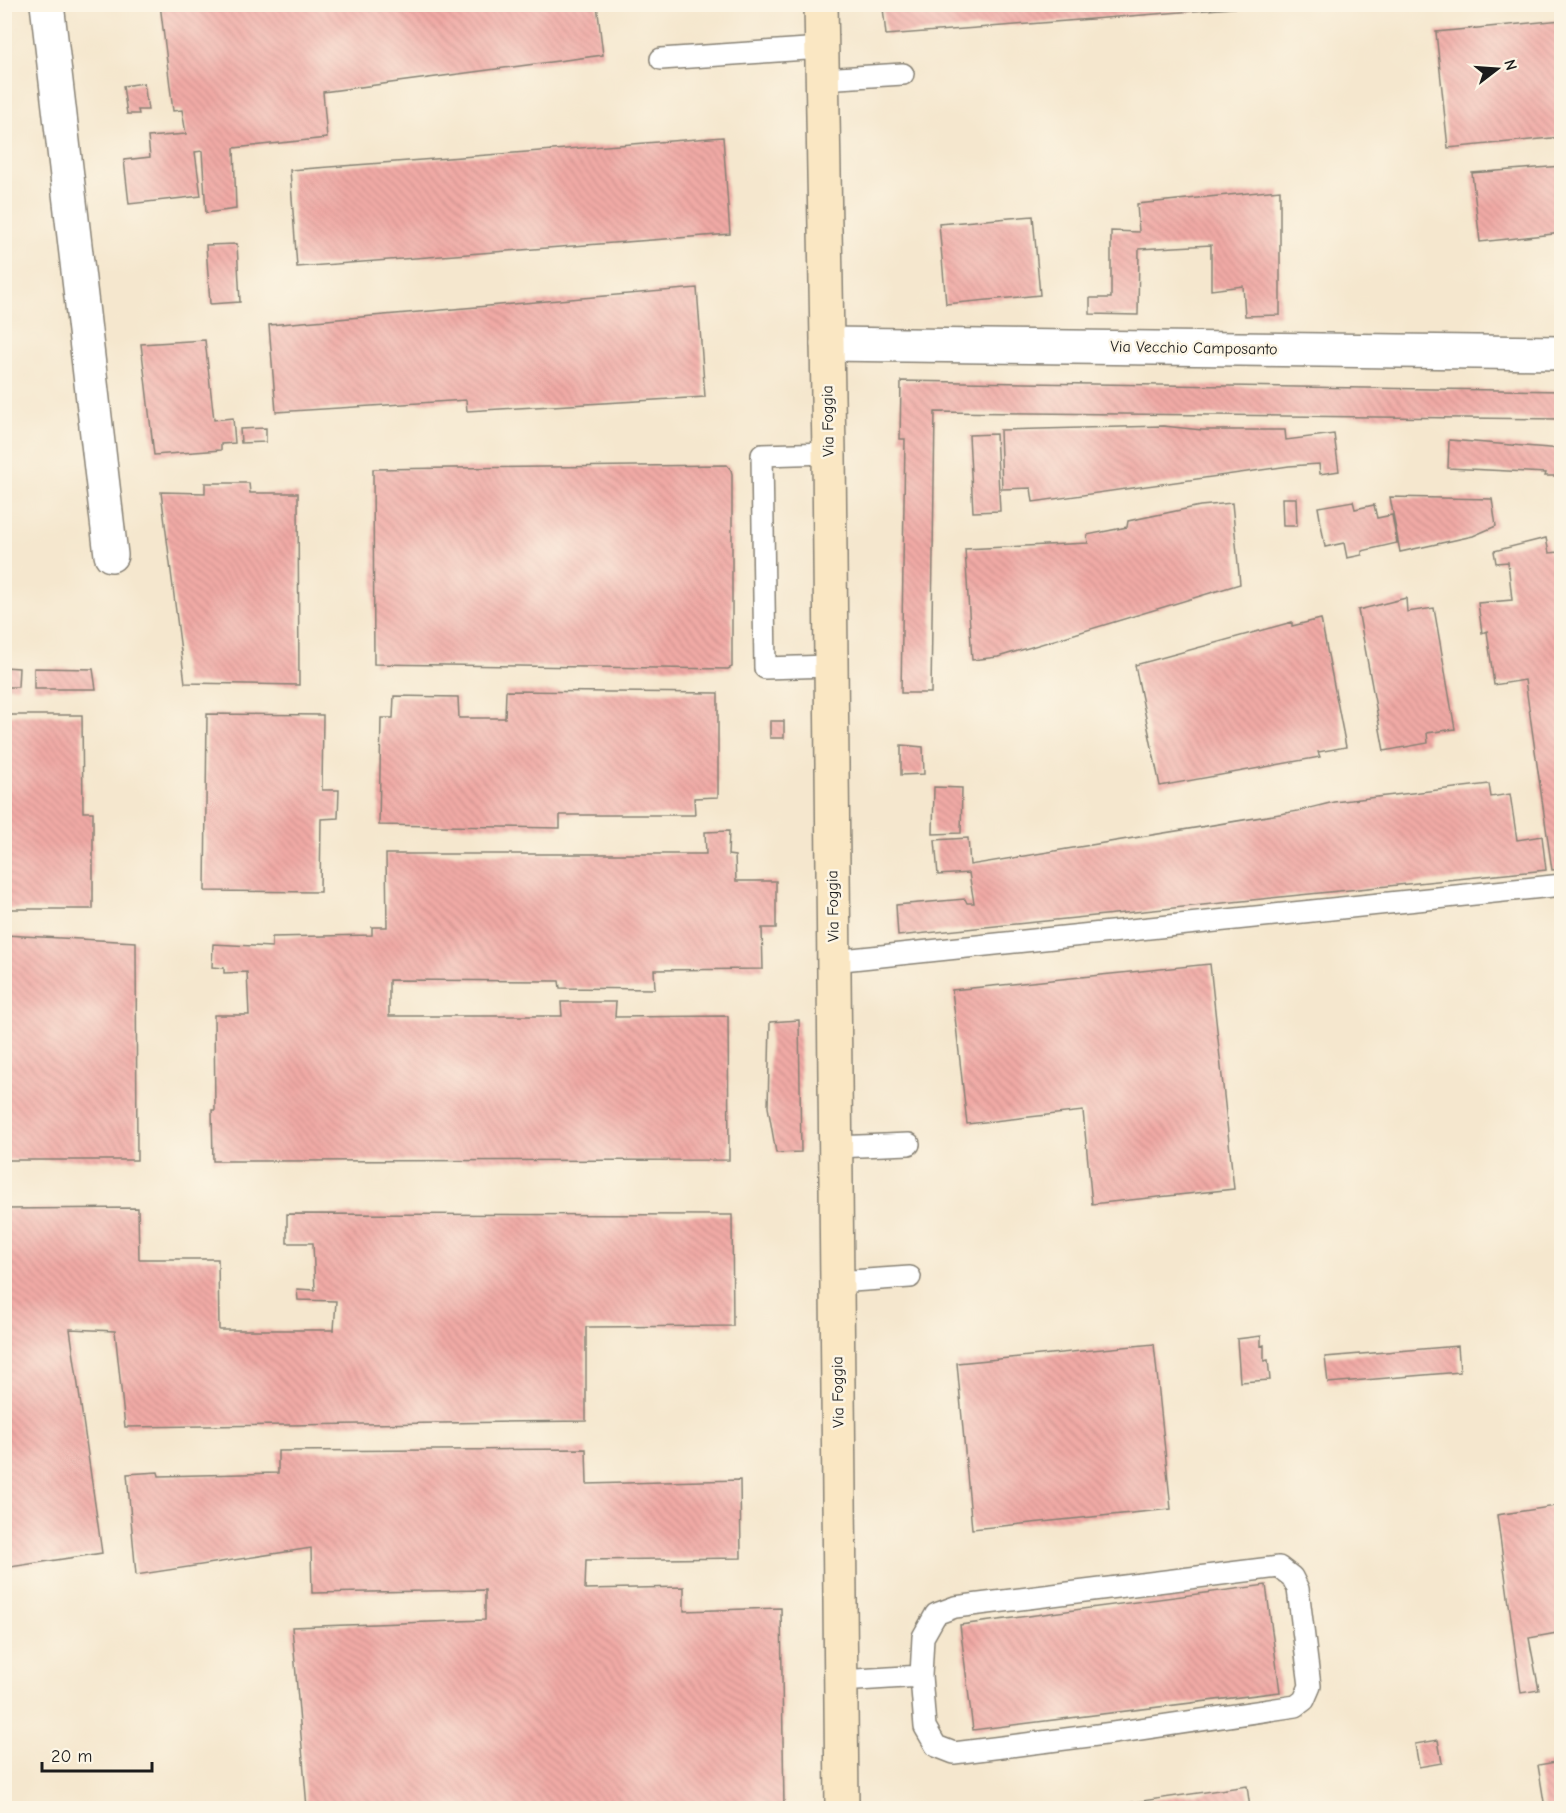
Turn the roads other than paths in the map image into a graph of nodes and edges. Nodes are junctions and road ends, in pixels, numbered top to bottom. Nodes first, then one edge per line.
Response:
1 (47, 4) edge
2 (821, 4) edge
3 (661, 59) dead end
4 (822, 63) junction
5 (903, 74) dead end
6 (827, 344) junction
7 (1562, 353) edge
8 (829, 453) junction
9 (111, 555) dead end
10 (830, 666) junction
11 (1562, 885) edge
12 (834, 960) junction
13 (909, 1143) dead end
14 (836, 1147) junction
15 (910, 1277) dead end
16 (837, 1282) junction
17 (921, 1676) junction
18 (841, 1681) junction
19 (842, 1809) edge

1 - 9 street
2 - 4 main road, Via Foggia
3 - 4 lane
4 - 5 lane
4 - 6 main road, Via Foggia
6 - 7 street, Via Vecchio Camposanto
6 - 8 main road, Via Foggia
8 - 10 main road, Via Foggia
8 - 10 lane
10 - 12 main road, Via Foggia
11 - 12 lane
12 - 14 main road, Via Foggia
13 - 14 lane
14 - 16 main road, Via Foggia
15 - 16 lane
16 - 18 main road, Via Foggia
17 - 17 lane
17 - 18 lane
18 - 19 main road, Via Foggia

